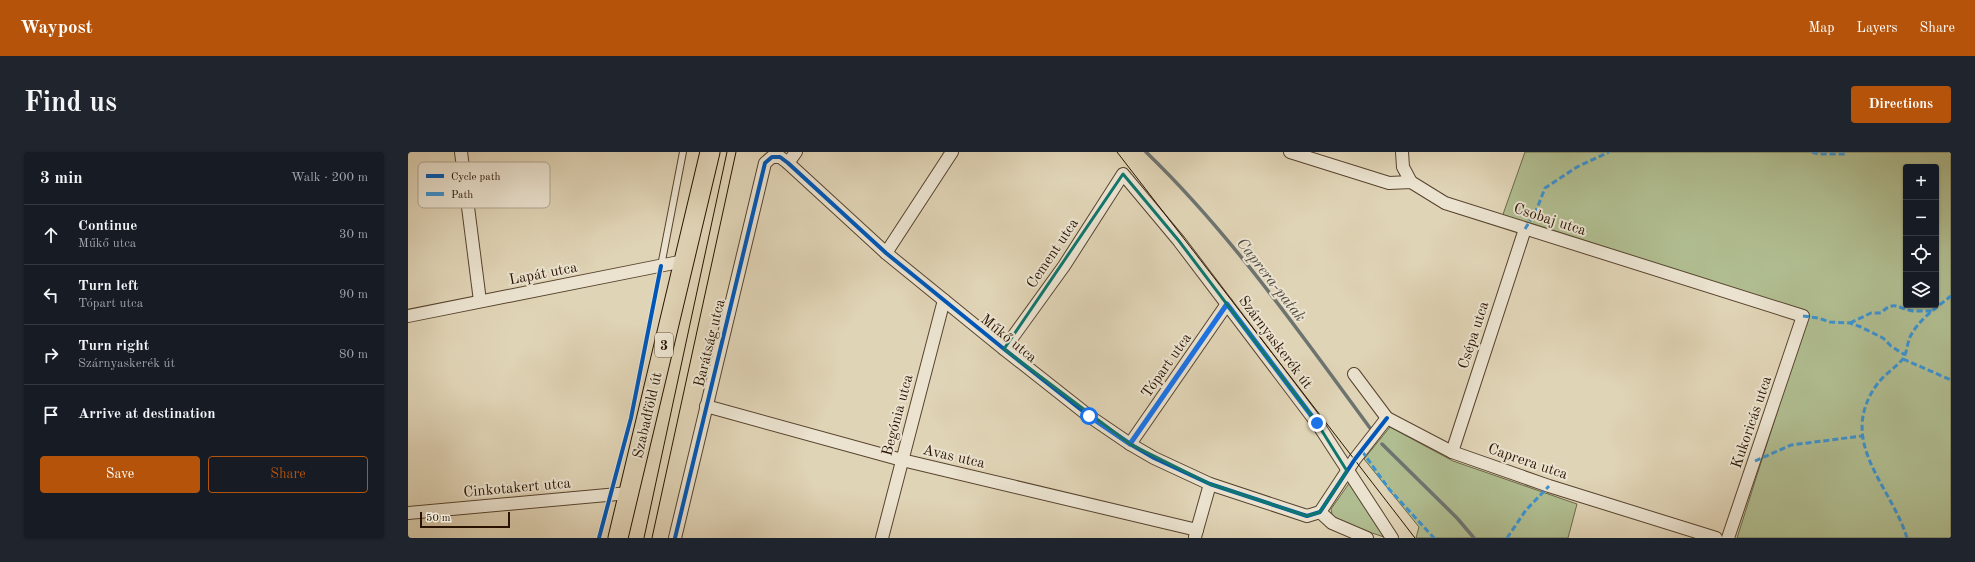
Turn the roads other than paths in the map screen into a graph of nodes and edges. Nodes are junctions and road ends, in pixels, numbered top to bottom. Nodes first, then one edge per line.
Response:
1 (461, 152) edge
2 (684, 152) edge
3 (710, 152) edge
4 (796, 152) edge
5 (952, 152) edge
6 (1290, 152) edge
7 (1402, 152) edge
8 (772, 157) joint
9 (462, 162) edge
10 (788, 163) junction
11 (1123, 174) joint
12 (1411, 182) junction
13 (468, 208) edge
14 (1525, 229) junction
15 (886, 253) junction
16 (684, 261) junction
17 (661, 266) junction
18 (944, 300) junction
19 (480, 301) junction
20 (1227, 304) junction
21 (408, 316) edge
22 (1803, 316) joint
23 (1004, 349) junction
24 (1354, 374) dead end
25 (706, 406) junction
26 (1387, 418) junction
27 (1130, 444) junction
28 (1452, 452) junction
29 (902, 460) junction
30 (1347, 470) junction
31 (1210, 484) junction
32 (629, 493) junction
33 (1320, 512) junction
34 (408, 513) edge
35 (1196, 534) edge
36 (618, 538) edge
37 (675, 538) edge
38 (882, 538) edge
39 (1367, 538) edge
40 (1392, 538) edge
41 (1716, 538) edge
42 (1728, 538) edge

1 - 9 street
2 - 17 lane
3 - 16 main road, Szabadföld út / 3
4 - 10 street
5 - 15 street
6 - 12 street
7 - 12 street
8 - 10 street, Műkő utca
8 - 25 street, Barátság utca
10 - 15 street, Műkő utca
11 - 20 street, Szárnyaskerék út
11 - 23 street, Cement utca
12 - 14 street, Csobaj utca
13 - 19 street
14 - 22 street, Csobaj utca
14 - 28 street, Csépa utca
15 - 18 street, Műkő utca
16 - 17 street, Lapát utca
16 - 32 main road, Szabadföld út / 3
17 - 19 street, Lapát utca
18 - 23 street, Műkő utca
18 - 29 street, Begónia utca
19 - 21 street, Lapát utca
20 - 27 street, Tópart utca
20 - 30 street, Szárnyaskerék út
22 - 42 street, Kukoricás utca
23 - 27 street, Műkő utca
24 - 26 street, Caprera utca
25 - 29 street, Avas utca
25 - 37 street, Barátság utca
26 - 28 street, Caprera utca
26 - 30 street
27 - 31 street, Műkő utca
28 - 41 street, Caprera utca
29 - 35 street, Avas utca
29 - 38 street, Begónia utca
30 - 33 street
30 - 40 street, Szárnyaskerék út
31 - 33 street, Műkő utca
31 - 35 street
32 - 34 street, Cinkotakert utca
32 - 36 main road, Szabadföld út / 3
33 - 39 street

